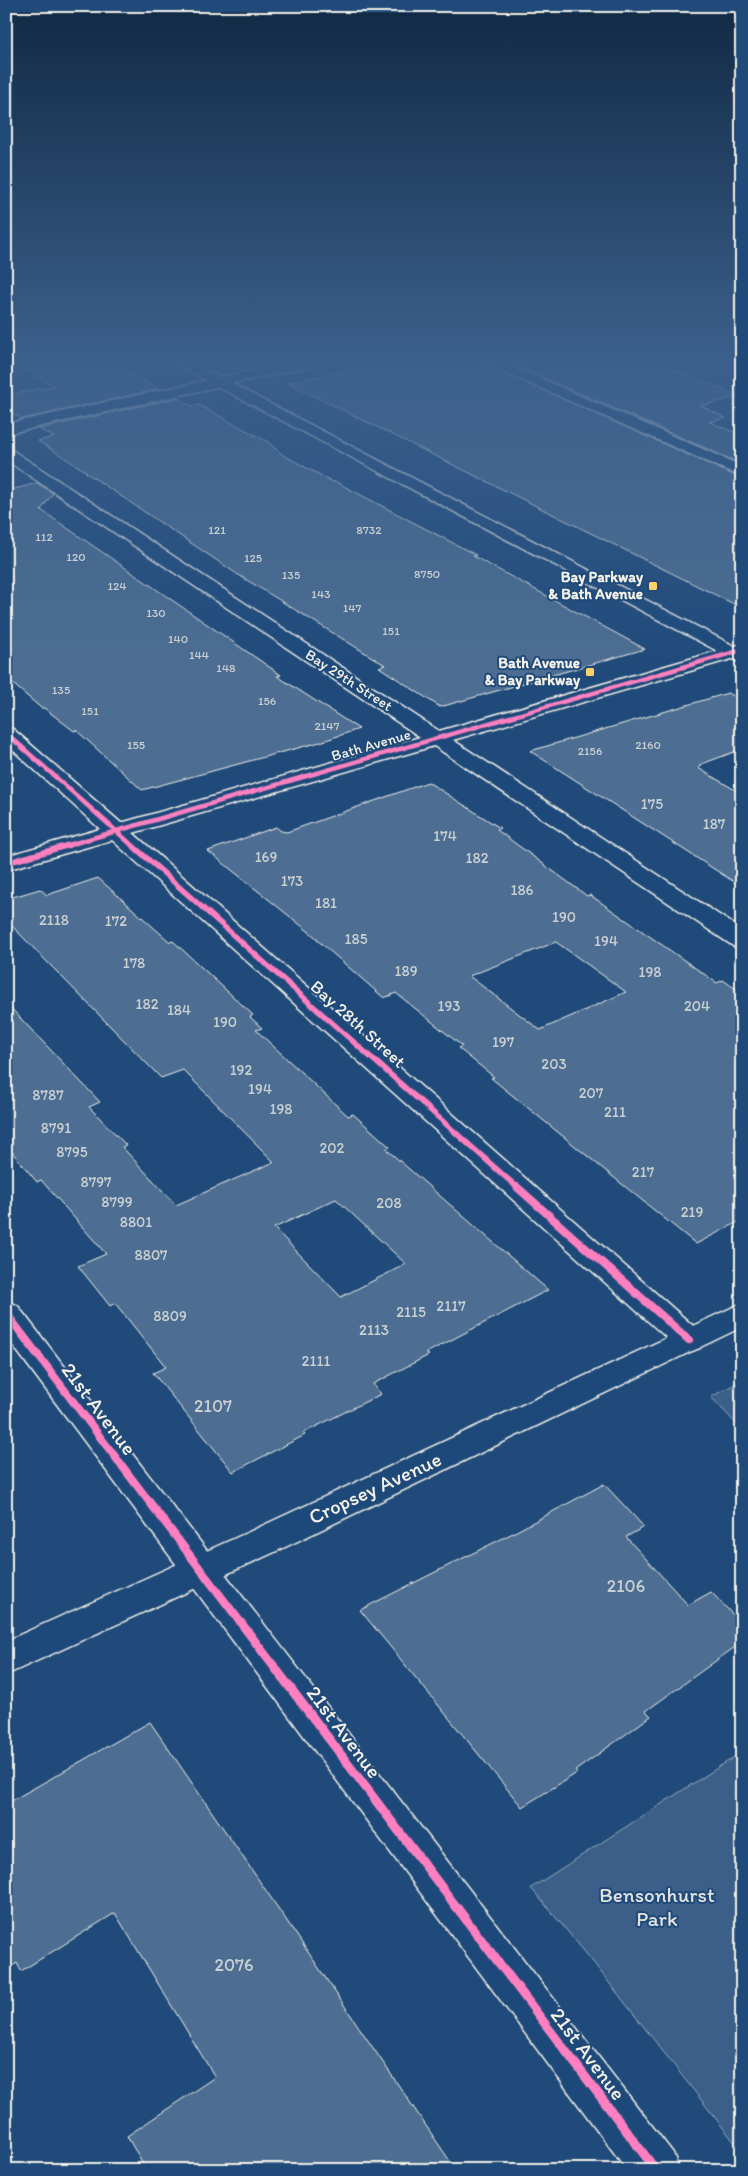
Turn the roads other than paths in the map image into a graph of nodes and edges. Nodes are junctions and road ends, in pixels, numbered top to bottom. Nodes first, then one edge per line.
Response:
1 (23, 465) edge
2 (375, 465) edge
3 (725, 465) edge
4 (742, 472) edge
5 (739, 654) edge
6 (6, 733) edge
7 (437, 738) junction
8 (119, 831) junction
9 (6, 863) edge
10 (742, 941) edge
11 (6, 1313) edge
12 (742, 1314) edge
13 (690, 1340) junction
14 (201, 1569) junction
15 (6, 1659) edge
16 (656, 2170) edge

1 - 7 street, Bay 29th Street
2 - 5 street
3 - 4 street
5 - 7 street, Bath Avenue
6 - 8 street, Bay 28th Street
7 - 8 street, Bath Avenue
7 - 10 street, Bay 29th Street
8 - 9 street, Bath Avenue
8 - 13 street, Bay 28th Street
11 - 14 street, 21st Avenue
12 - 13 street, Cropsey Avenue
13 - 14 street, Cropsey Avenue
14 - 15 street, Cropsey Avenue
14 - 16 street, 21st Avenue

